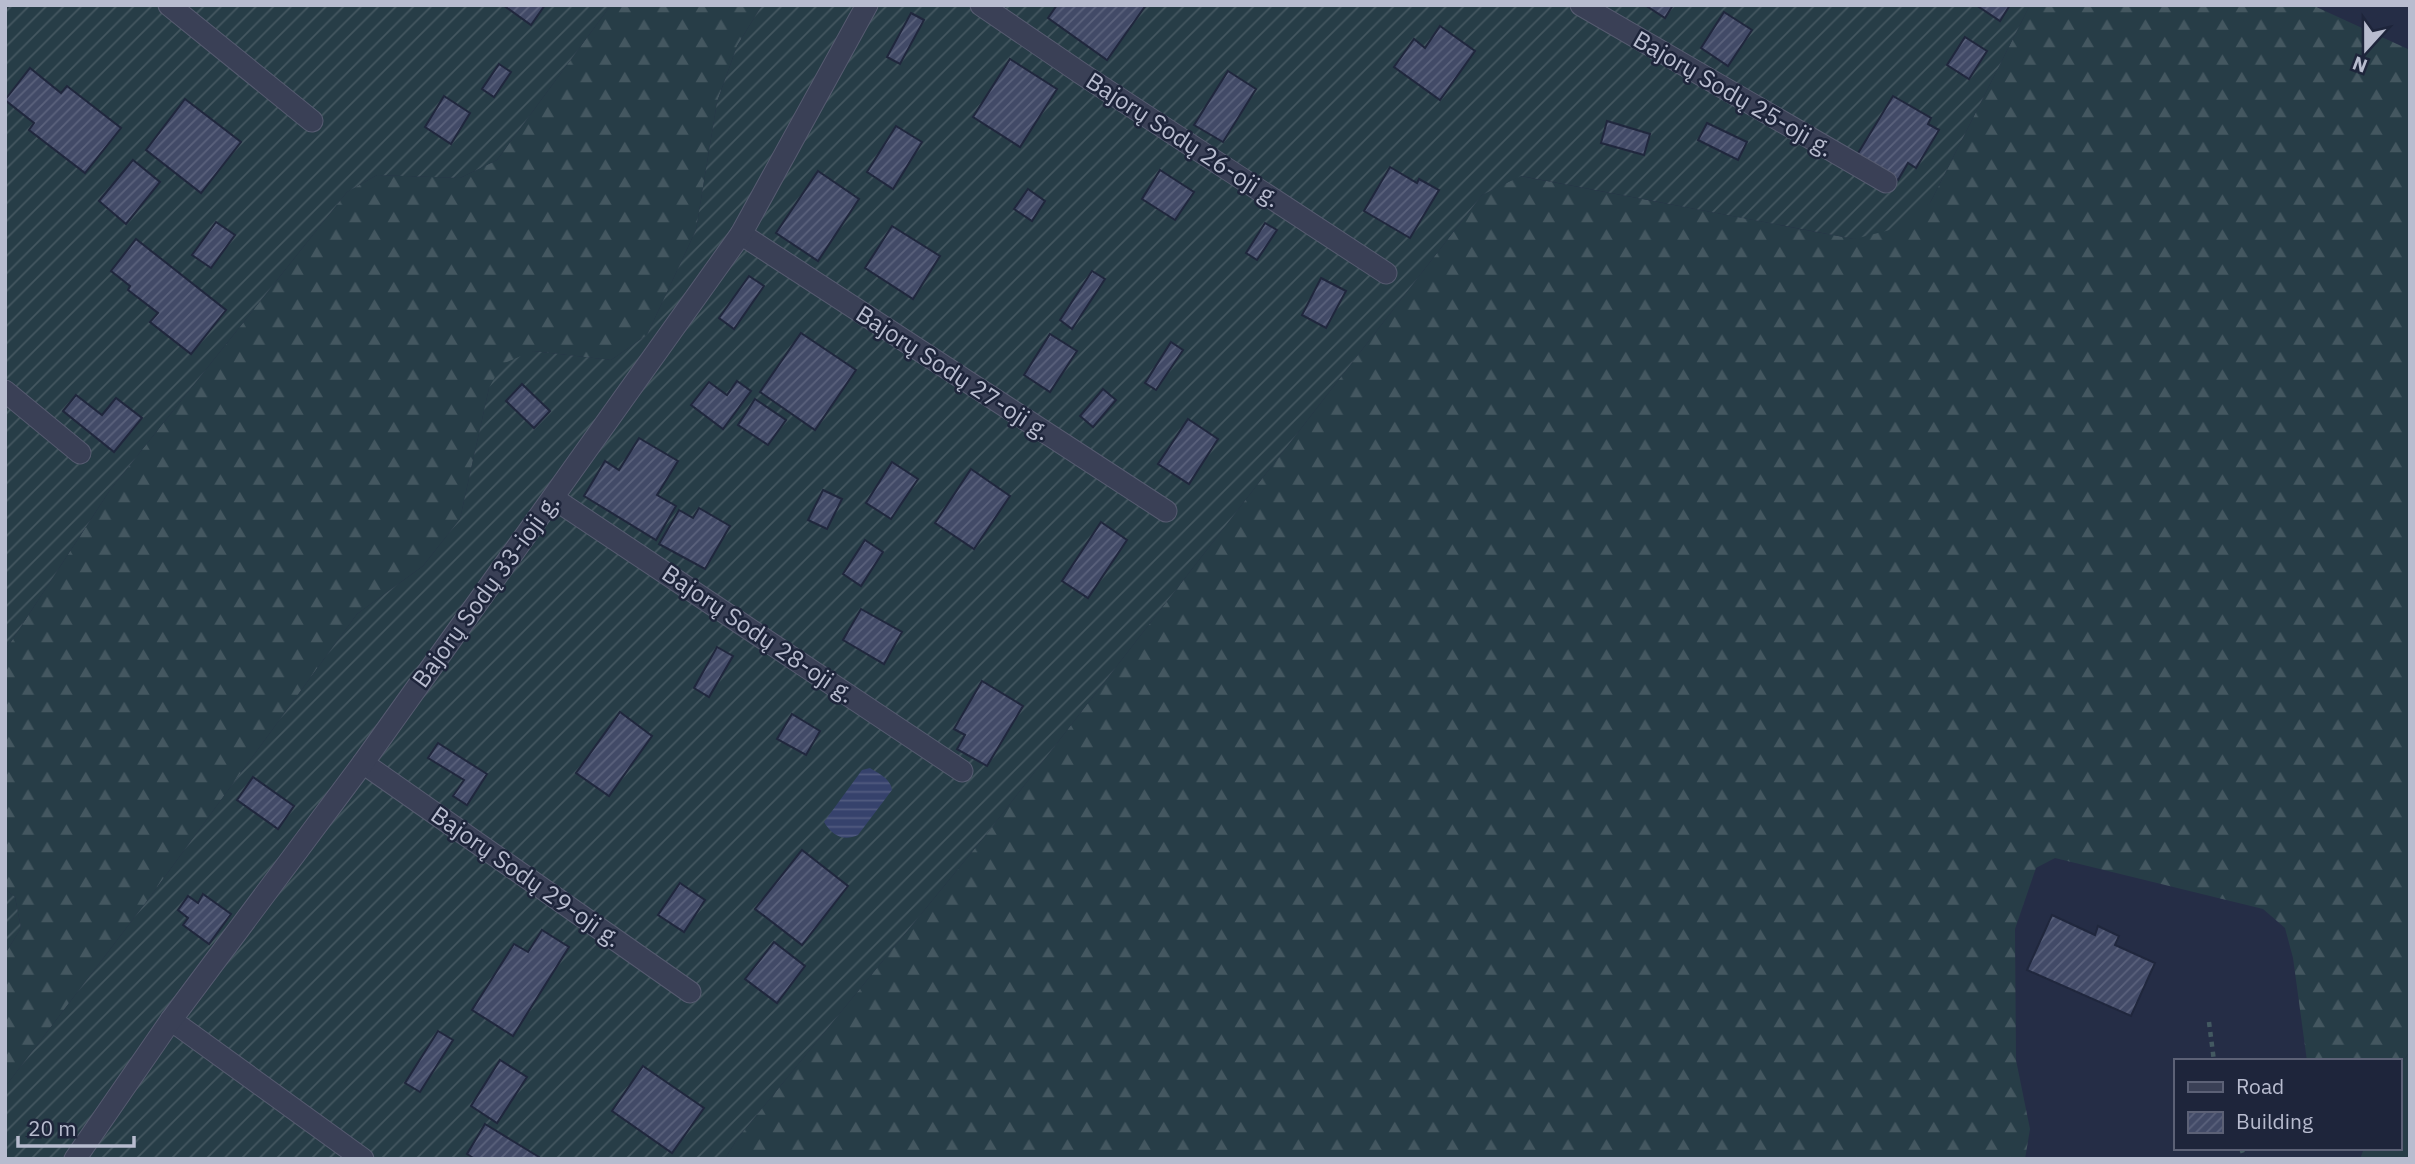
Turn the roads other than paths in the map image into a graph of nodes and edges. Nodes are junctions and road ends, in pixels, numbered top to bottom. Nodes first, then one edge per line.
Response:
1 (169, 5) edge
2 (867, 5) edge
3 (981, 5) edge
4 (1581, 5) edge
5 (312, 121) dead end
6 (1886, 182) dead end
7 (741, 234) junction
8 (1387, 273) dead end
9 (5, 391) edge
10 (80, 453) dead end
11 (553, 498) junction
12 (1166, 511) dead end
13 (363, 762) junction
14 (962, 771) dead end
15 (690, 992) dead end
16 (171, 1020) junction
17 (75, 1159) edge
18 (363, 1159) edge

1 - 5 street
2 - 7 street, Bajorų Sodų 33-ioji g.
3 - 8 street, Bajorų Sodų 26-oji g.
4 - 6 street, Bajorų Sodų 25-oji g.
7 - 11 street, Bajorų Sodų 33-ioji g.
7 - 12 street, Bajorų Sodų 27-oji g.
9 - 10 street
11 - 13 street, Bajorų Sodų 33-ioji g.
11 - 14 street, Bajorų Sodų 28-oji g.
13 - 15 street, Bajorų Sodų 29-oji g.
13 - 16 street, Bajorų Sodų 33-ioji g.
16 - 17 street, Bajorų Sodų 33-ioji g.
16 - 18 street

